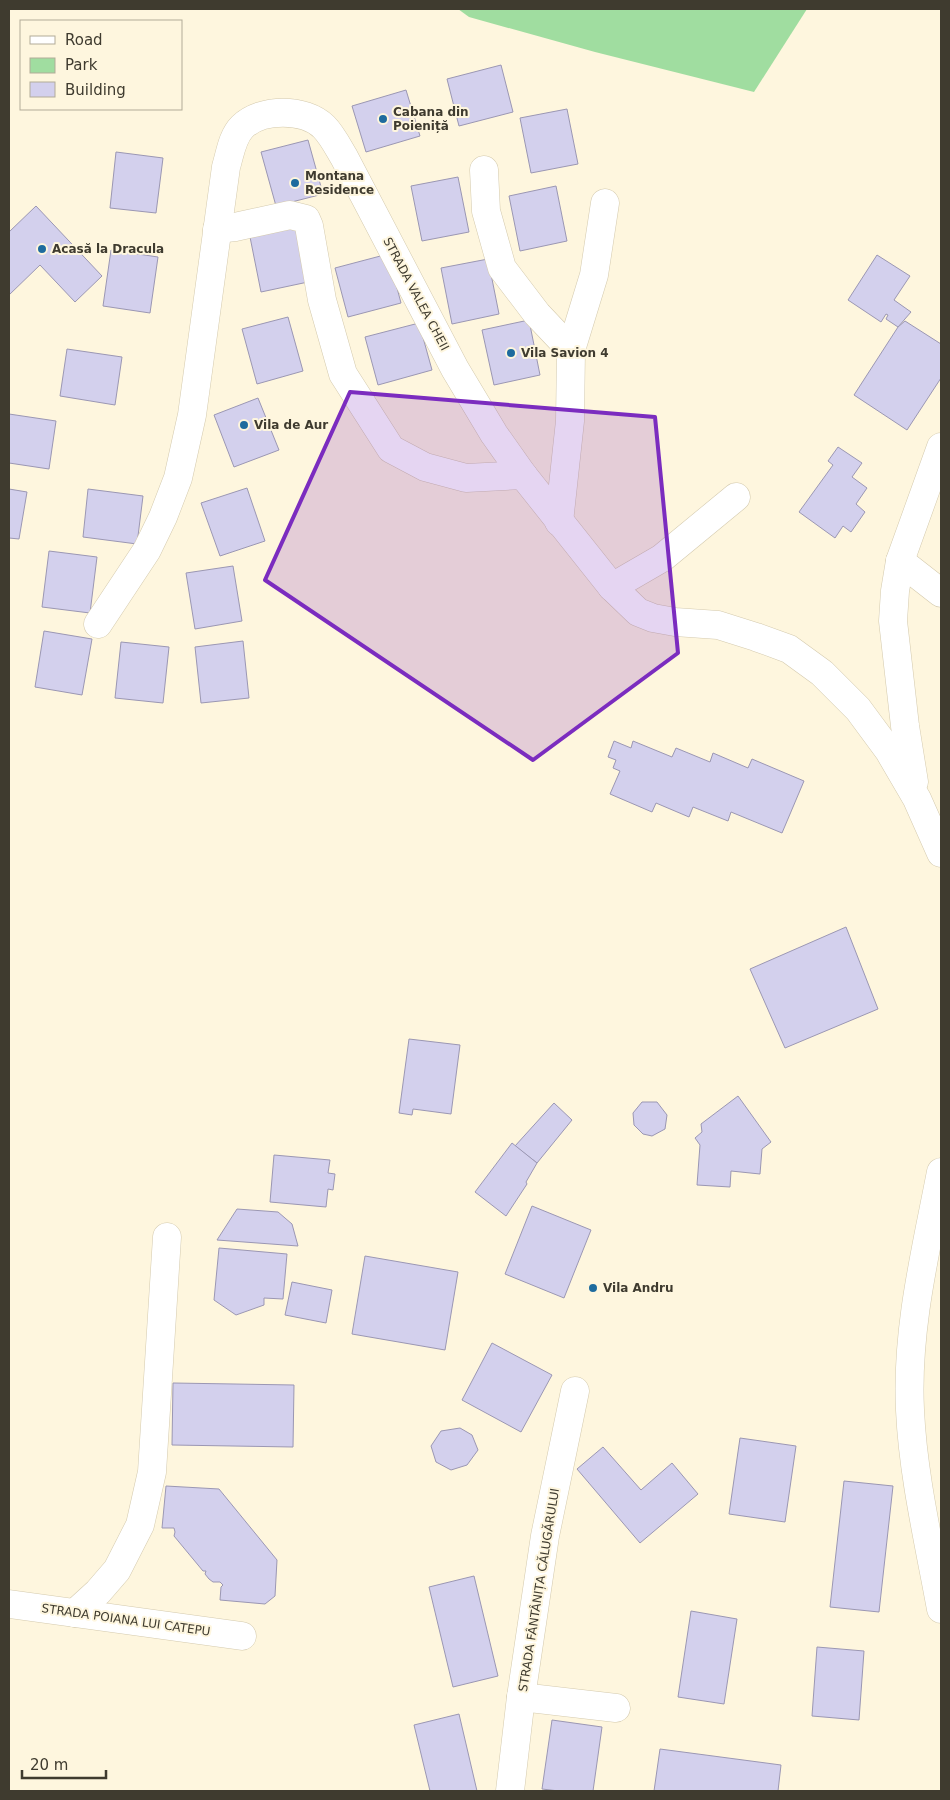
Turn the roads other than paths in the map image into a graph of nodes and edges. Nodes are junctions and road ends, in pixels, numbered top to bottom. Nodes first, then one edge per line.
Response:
1 (484, 170) dead end
2 (605, 203) dead end
3 (217, 229) junction
4 (571, 350) junction
5 (941, 448) edge
6 (523, 475) junction
7 (736, 497) dead end
8 (559, 522) junction
9 (900, 561) junction
10 (612, 588) junction
11 (941, 593) edge
12 (98, 624) dead end
13 (917, 799) junction
14 (941, 853) edge
15 (941, 1172) edge
16 (167, 1237) dead end
17 (575, 1391) dead end
18 (9, 1604) edge
19 (941, 1609) edge
20 (75, 1613) junction
21 (242, 1636) dead end
22 (521, 1697) junction
23 (616, 1708) dead end
24 (510, 1791) edge

1 - 4 street
2 - 4 street
3 - 6 street
3 - 6 street, STRADA VALEA CHEII
3 - 12 street, STRADA VALEA CHEII
4 - 8 street
5 - 9 street
6 - 8 street, STRADA VALEA CHEII
7 - 10 street
8 - 10 street, STRADA VALEA CHEII
9 - 11 street
9 - 13 street
10 - 13 street, STRADA VALEA CHEII
13 - 14 street, STRADA VALEA CHEII
15 - 19 street
16 - 20 street
17 - 22 street, STRADA FÂNTÂNIȚA CĂLUGĂRULUI
18 - 20 street, STRADA POIANA LUI CATEPU
20 - 21 street, STRADA POIANA LUI CATEPU
22 - 23 street
22 - 24 street, STRADA FÂNTÂNIȚA CĂLUGĂRULUI

